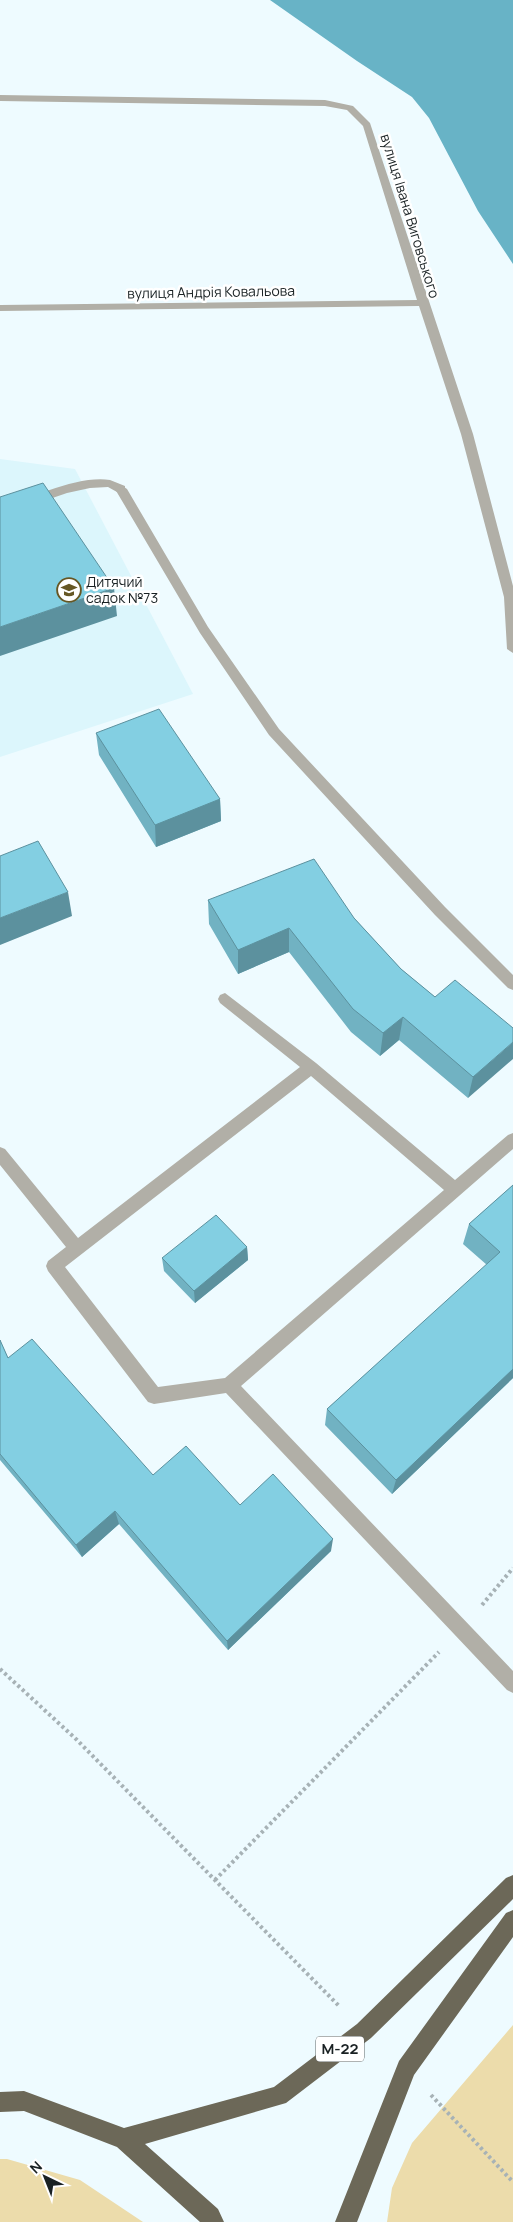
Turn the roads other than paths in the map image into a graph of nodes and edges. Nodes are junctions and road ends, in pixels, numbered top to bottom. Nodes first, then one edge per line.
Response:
1 (0, 98) edge
2 (423, 303) junction
3 (0, 308) edge
4 (0, 512) edge
5 (513, 649) edge
6 (513, 984) edge
7 (225, 999) dead end
8 (311, 1067) junction
9 (513, 1140) edge
10 (0, 1154) edge
11 (455, 1190) junction
12 (76, 1248) junction
13 (229, 1385) junction
14 (513, 1684) edge
15 (513, 1885) edge
16 (513, 1920) edge
17 (0, 2102) edge
18 (124, 2139) junction
19 (213, 2222) edge
20 (346, 2222) edge

1 - 2 street, вулиця Івана Виговського
2 - 3 street, вулиця Андрія Ковальова
2 - 5 street, вулиця Івана Виговського
4 - 6 street
7 - 8 street
8 - 11 street
8 - 12 street
9 - 11 street
10 - 12 street
11 - 13 street
12 - 13 street
13 - 14 street
15 - 18 highway, М-22
16 - 20 highway
17 - 18 highway
18 - 19 highway

